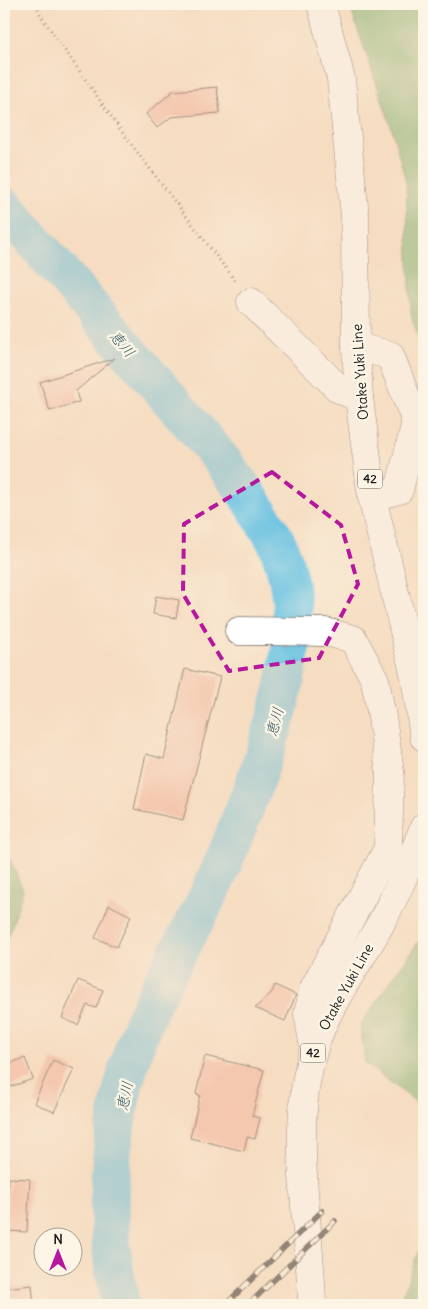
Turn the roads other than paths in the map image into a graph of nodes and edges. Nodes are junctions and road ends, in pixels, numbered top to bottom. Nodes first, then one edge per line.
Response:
1 (321, 4) edge
2 (251, 302) road end
3 (356, 347) junction
4 (360, 398) junction
5 (420, 421) edge
6 (372, 497) junction
7 (239, 631) dead end
8 (424, 737) edge
9 (424, 827) edge
10 (314, 1047) junction
11 (312, 1305) edge

1 - 3 main road, Otake Yuki Line / 42
2 - 4 main road
3 - 4 main road, Otake Yuki Line / 42
3 - 5 main road
4 - 6 main road, Otake Yuki Line / 42
5 - 6 main road
6 - 8 main road, Otake Yuki Line / 42
7 - 10 main road
9 - 10 main road, Otake Yuki Line / 42
10 - 11 main road, Otake Yuki Line / 42

